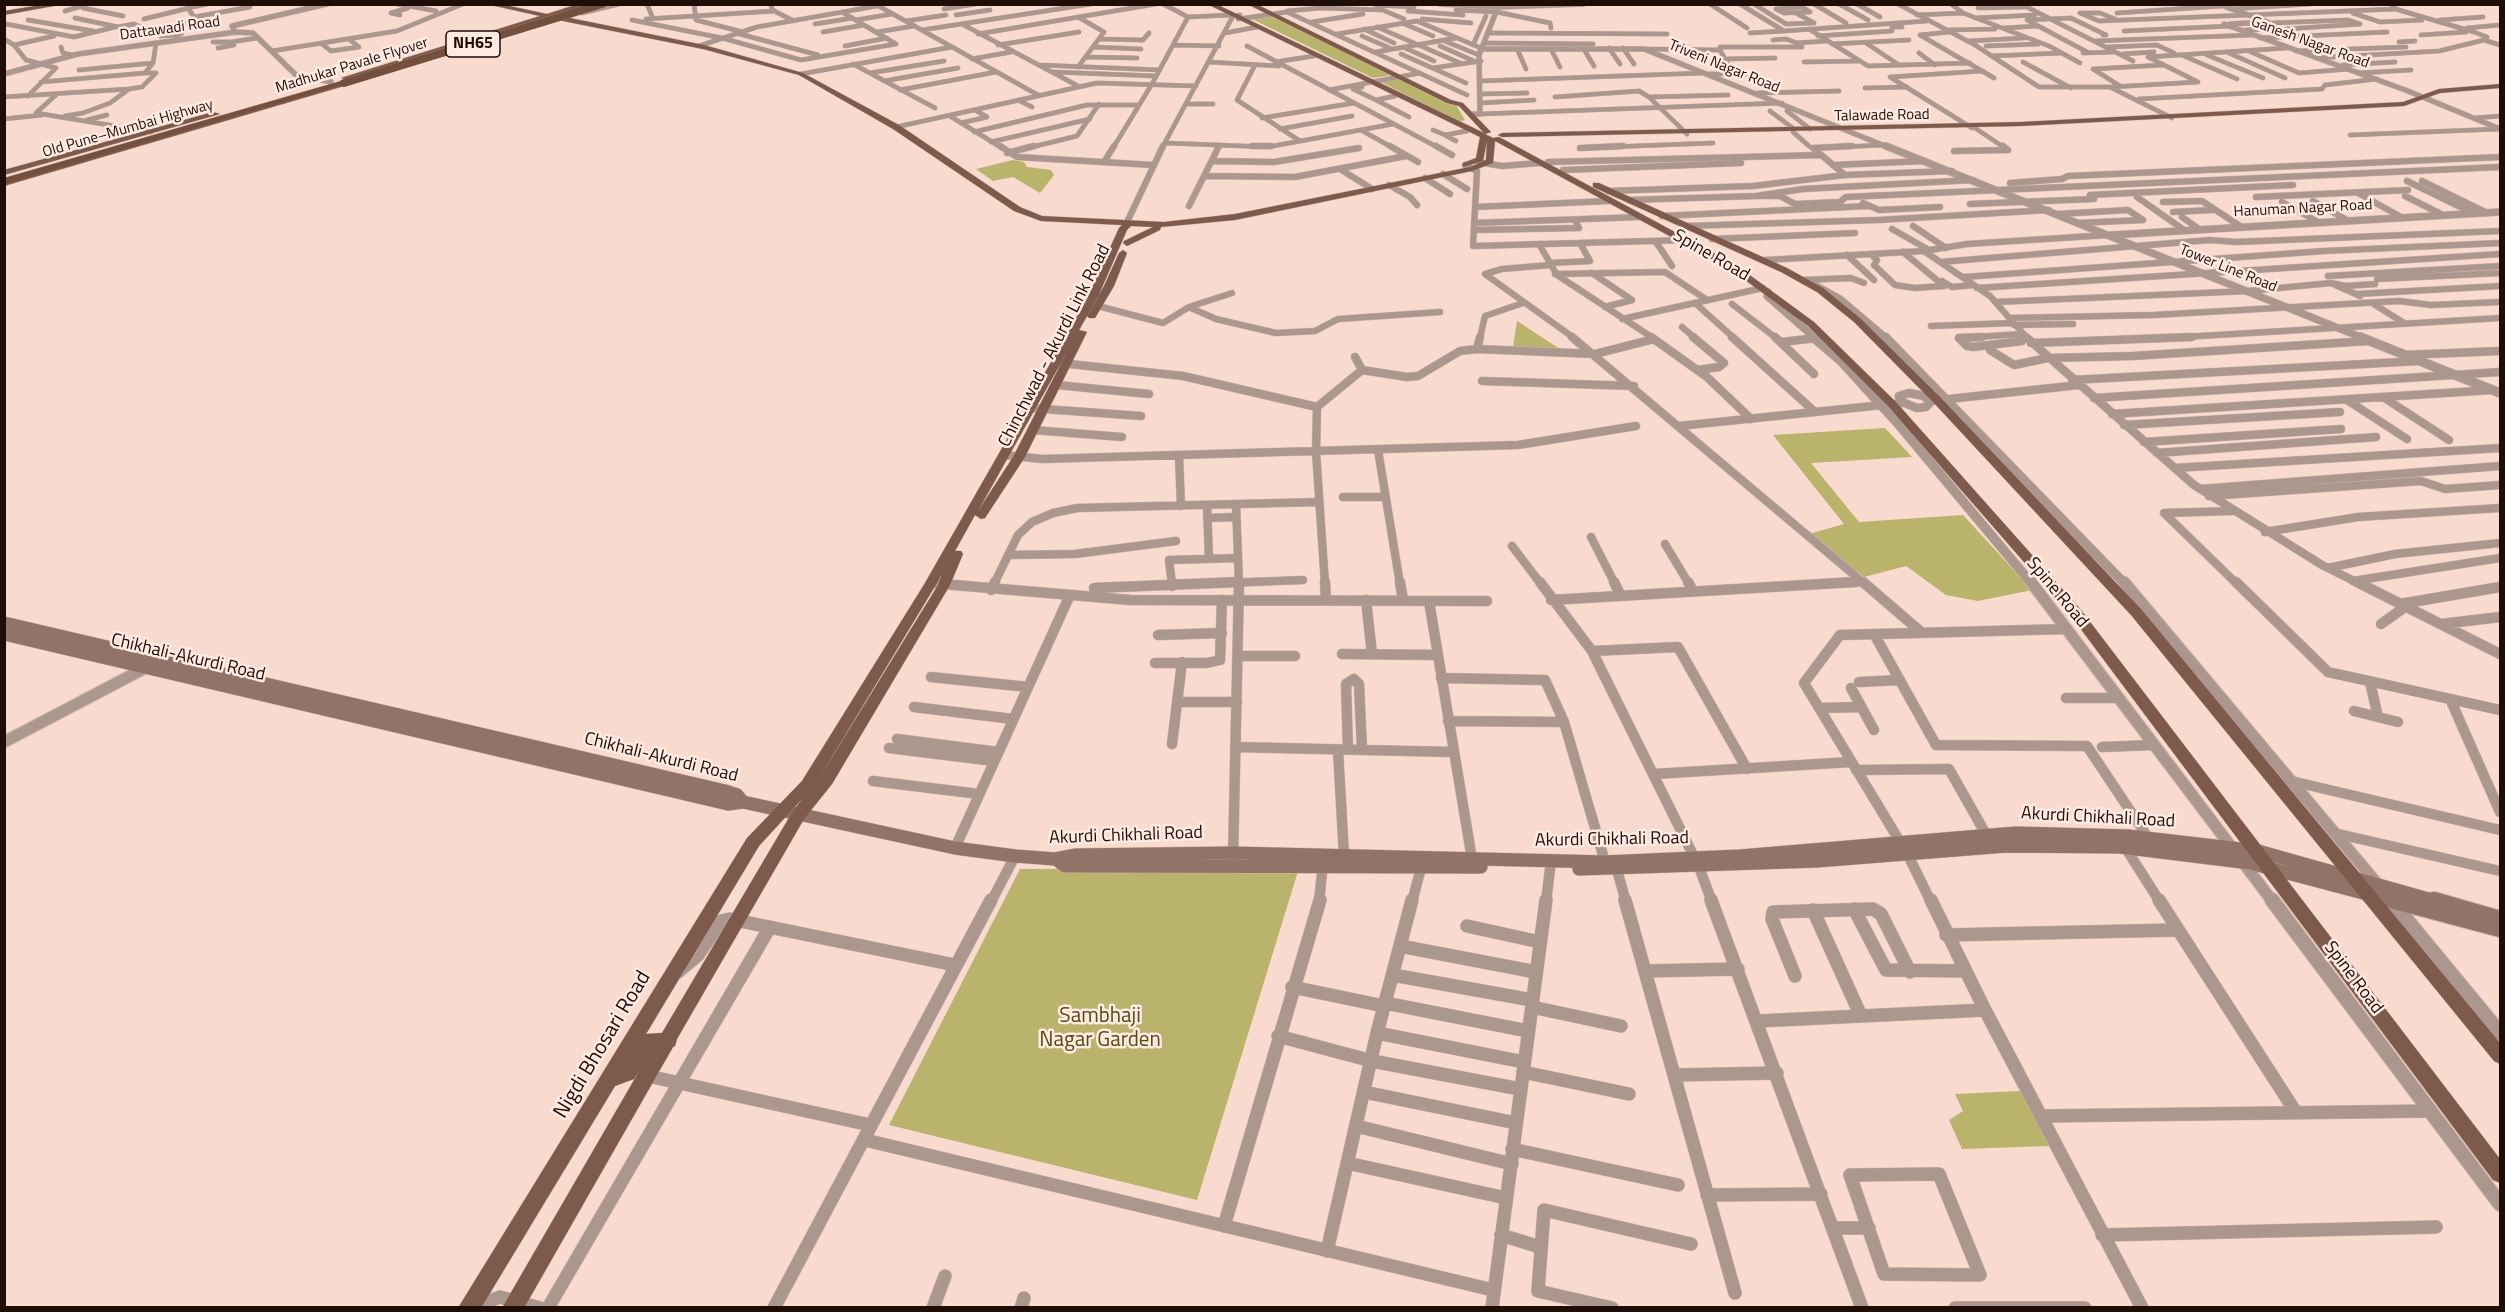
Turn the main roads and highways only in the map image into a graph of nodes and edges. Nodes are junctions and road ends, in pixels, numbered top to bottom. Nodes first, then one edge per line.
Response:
1 (50, 4) edge
2 (489, 4) edge
3 (586, 4) edge
4 (594, 4) edge
5 (602, 4) edge
6 (609, 4) edge
7 (1210, 4) edge
8 (1219, 4) edge
9 (1250, 4) edge
10 (1259, 4) edge
11 (508, 6) edge
12 (64, 8) edge
13 (579, 8) edge
14 (4, 12) edge
15 (1270, 12) junction
16 (552, 15) junction
17 (1237, 16) junction
18 (566, 18) junction
19 (805, 73) junction
20 (1404, 76) junction
21 (335, 83) junction
22 (1372, 83) junction
23 (2500, 87) edge
24 (292, 96) junction
25 (1461, 104) junction
26 (251, 109) junction
27 (1847, 129) junction
28 (1794, 131) junction
29 (1686, 133) junction
30 (1491, 136) junction
31 (1544, 163) junction
32 (1475, 165) junction
33 (4, 179) edge
34 (1369, 187) junction
35 (1129, 221) junction
36 (1164, 225) junction
37 (1127, 243) junction
38 (4, 623) edge
39 (4, 634) edge
40 (743, 802) junction
41 (791, 814) junction
42 (2152, 844) junction
43 (1904, 849) junction
44 (2258, 851) junction
45 (1056, 859) junction
46 (1322, 861) junction
47 (1472, 863) junction
48 (2270, 867) junction
49 (2358, 880) junction
50 (2374, 890) junction
51 (2500, 919) edge
52 (2500, 929) edge
53 (669, 1041) junction
54 (2500, 1056) edge
55 (608, 1081) junction
56 (2500, 1174) edge
57 (514, 1304) edge
58 (468, 1308) edge

1 - 14 main road
2 - 11 main road
3 - 13 main road
4 - 21 highway, Madhukar Pavale Flyover / NH65, bridge
5 - 21 highway, Madhukar Pavale Flyover / NH65, bridge
6 - 13 main road
7 - 17 main road
8 - 17 main road
9 - 15 main road
10 - 15 main road
11 - 16 main road
12 - 14 main road
13 - 16 main road
13 - 18 main road
15 - 20 main road
16 - 18 main road
16 - 21 main road
17 - 22 main road
17 - 22 main road
18 - 19 main road
18 - 26 main road
19 - 35 main road
19 - 35 main road
20 - 25 main road
20 - 25 main road
21 - 24 highway, Madhukar Pavale Flyover / NH65
21 - 26 highway, Madhukar Pavale Flyover / NH65
21 - 26 main road
22 - 30 main road
22 - 30 main road
23 - 27 main road, Talawade Road
24 - 26 highway
24 - 26 highway, Madhukar Pavale Flyover / NH65
25 - 30 main road
26 - 33 highway, Old Pune–Mumbai Highway / NH65
26 - 33 main road
27 - 28 main road, Talawade Road
27 - 28 main road, Talawade Road
28 - 29 main road, Talawade Road
29 - 30 main road, Talawade Road
29 - 30 main road, Talawade Road
30 - 31 main road, Spine Road
30 - 32 main road
31 - 44 main road, Spine Road
31 - 49 main road, Spine Road
32 - 34 main road
32 - 34 main road
34 - 35 main road
34 - 36 main road
35 - 36 main road
35 - 37 main road, Chinchwad - Akurdi Link Road
35 - 41 main road, Chinchwad - Akurdi Link Road
36 - 37 main road
37 - 41 main road, Chinchwad - Akurdi Link Road
38 - 40 main road, Chikhali-Akurdi Road
39 - 40 main road, Chikhali-Akurdi Road
40 - 41 main road, Akurdi Chikhali Road
41 - 45 main road, Akurdi Chikhali Road
41 - 53 main road
41 - 55 main road, Nigdi Bhosari Road
42 - 43 main road
42 - 43 main road, Akurdi Chikhali Road
42 - 44 main road, Akurdi Chikhali Road
42 - 48 main road
43 - 47 main road
44 - 48 main road, Spine Road
44 - 49 main road, Akurdi Chikhali Road
45 - 46 main road, Akurdi Chikhali Road
45 - 46 main road
46 - 47 main road
46 - 47 main road, Akurdi Chikhali Road
48 - 50 main road
48 - 56 main road, Spine Road
49 - 50 main road, Akurdi Chikhali Road
50 - 51 main road
50 - 52 main road
50 - 54 main road, Spine Road
53 - 55 main road
53 - 57 main road
55 - 58 main road, Nigdi Bhosari Road

